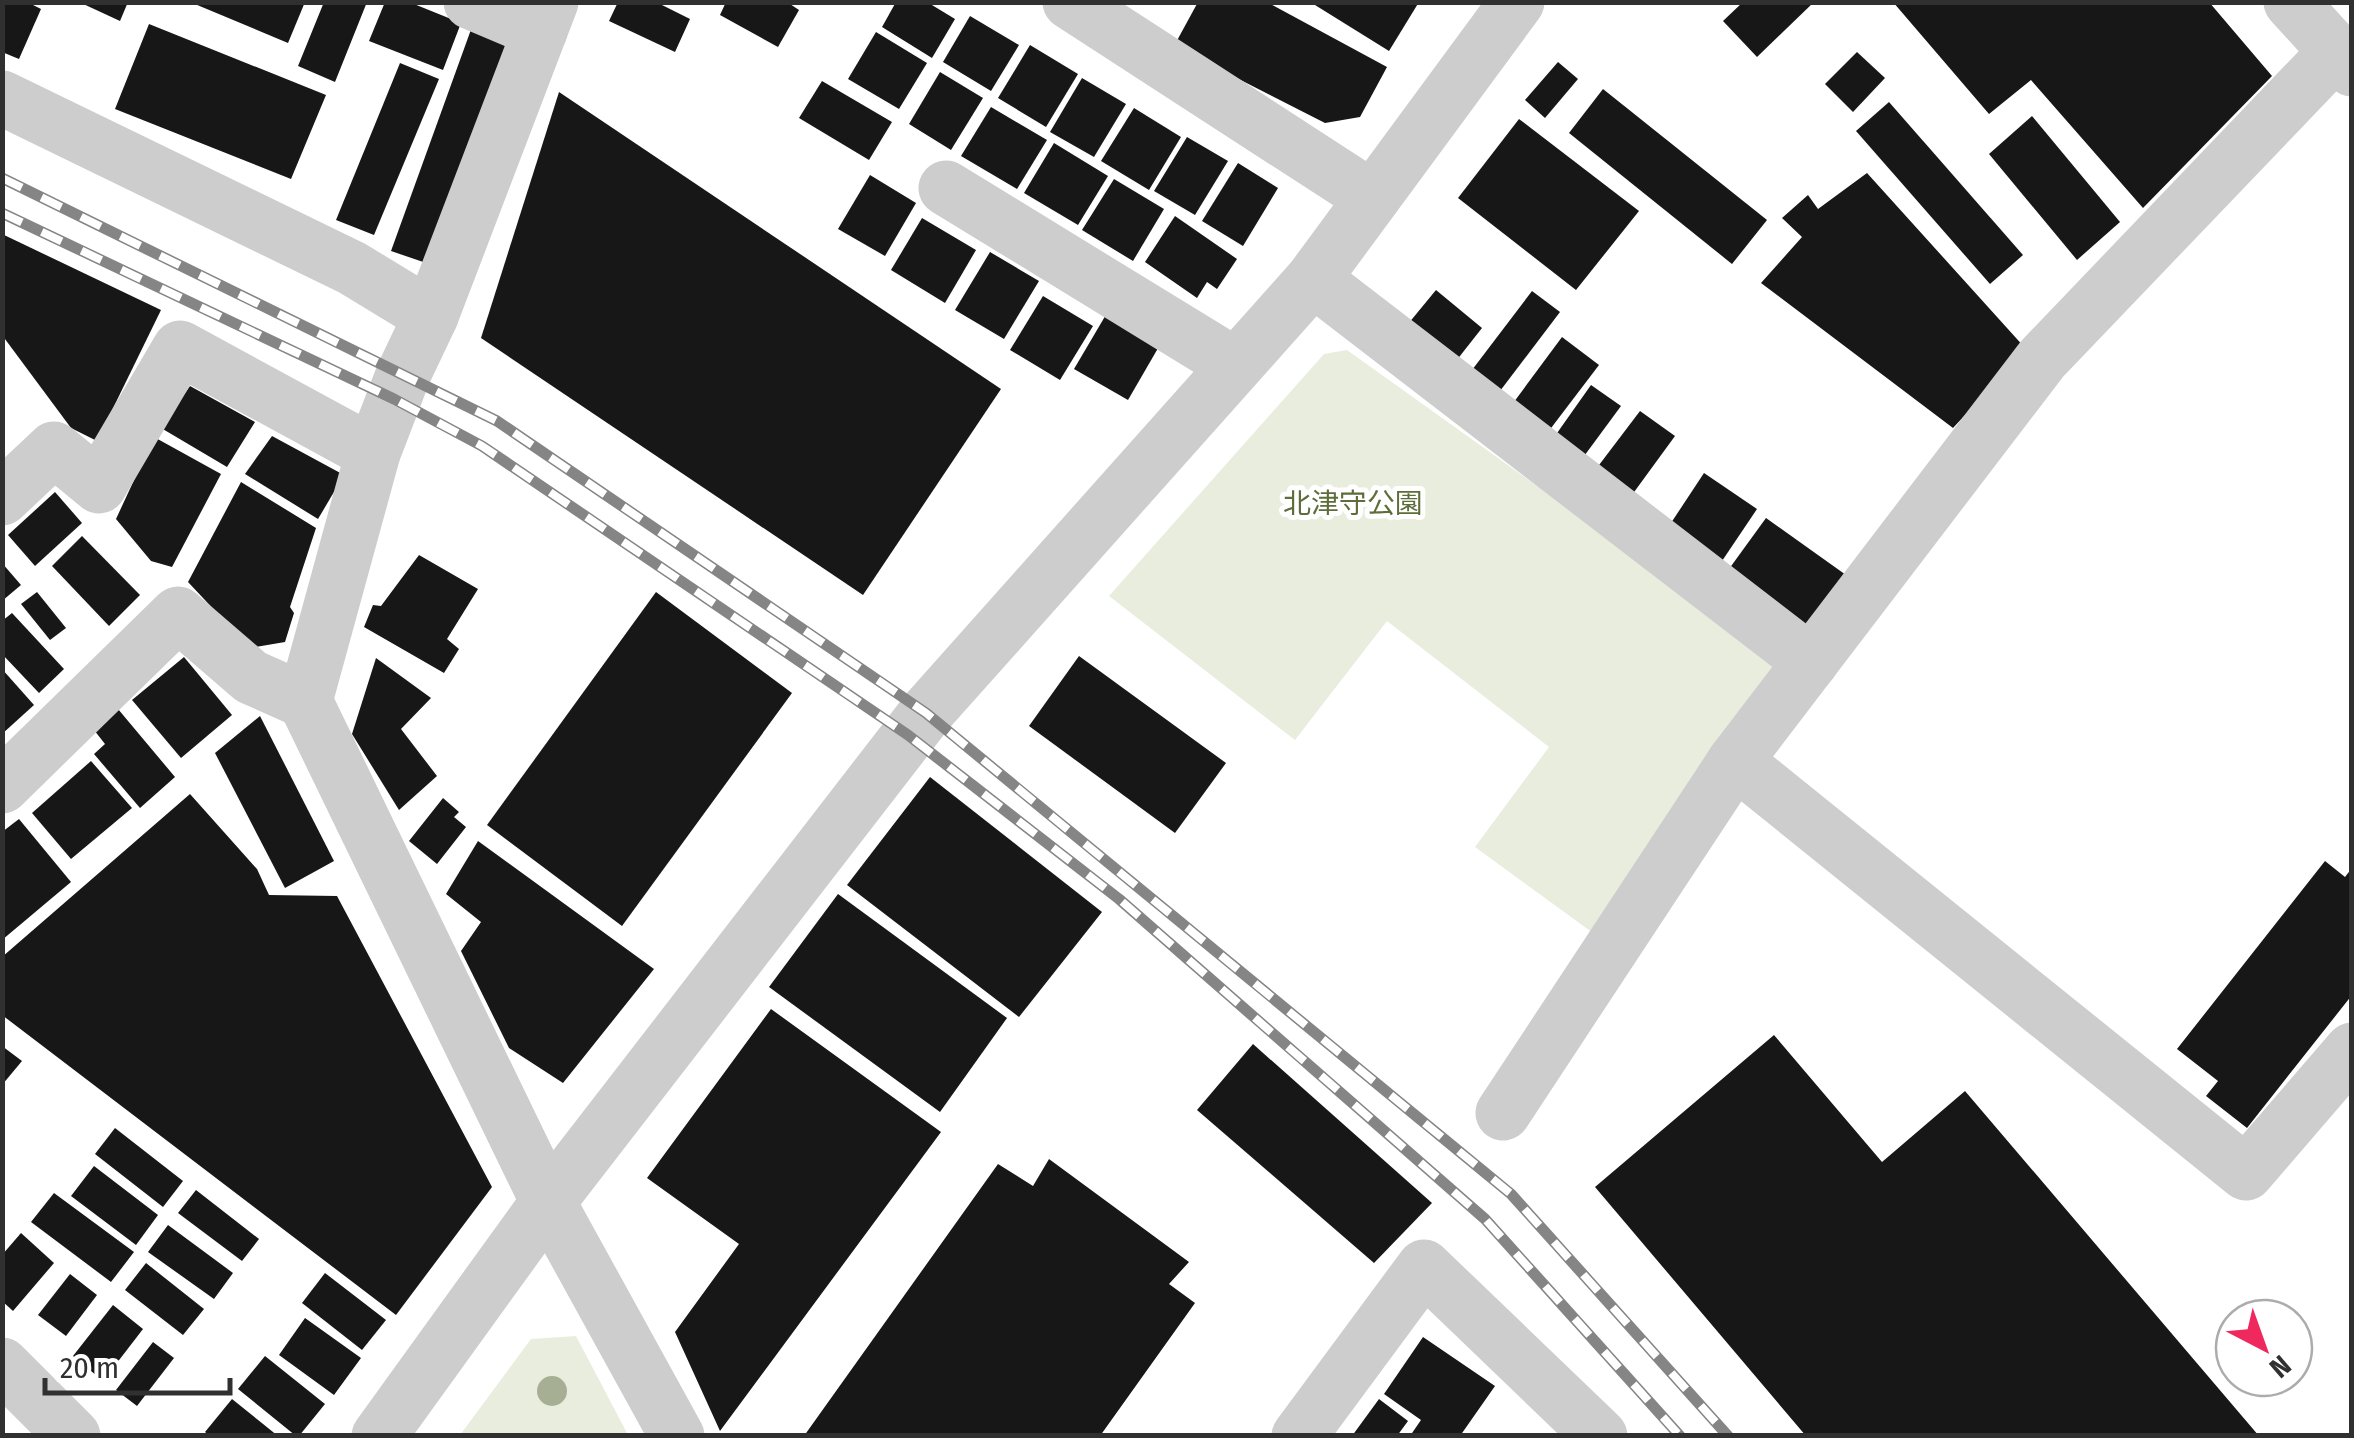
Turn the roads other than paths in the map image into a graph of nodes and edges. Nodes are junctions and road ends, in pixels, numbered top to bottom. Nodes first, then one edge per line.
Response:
1 (471, 2) edge
2 (1070, 2) edge
3 (1517, 2) edge
4 (2291, 2) edge
5 (545, 17) edge
6 (2344, 61) edge
7 (2, 98) edge
8 (946, 188) dead end
9 (1371, 197) junction
10 (1312, 279) junction
11 (431, 316) junction
12 (1236, 365) junction
13 (374, 453) junction
14 (2, 498) edge
15 (1812, 662) junction
16 (305, 700) junction
17 (1735, 761) junction
18 (2, 786) edge
19 (2352, 1050) edge
20 (1504, 1113) dead end
21 (548, 1202) junction
22 (2, 1365) edge
23 (72, 1436) edge
24 (379, 1436) edge
25 (677, 1436) edge
26 (1299, 1436) edge
27 (1600, 1436) edge

1 - 5 street
2 - 9 street
3 - 9 street
4 - 6 street
5 - 11 street
6 - 15 street
7 - 11 street
8 - 12 street
9 - 10 street
10 - 12 street
10 - 15 street
11 - 13 street
12 - 21 street
13 - 14 street
13 - 16 street
15 - 17 street
16 - 18 street
16 - 21 street
17 - 19 street
17 - 20 street
21 - 24 street
21 - 25 street
22 - 23 street
26 - 27 street

